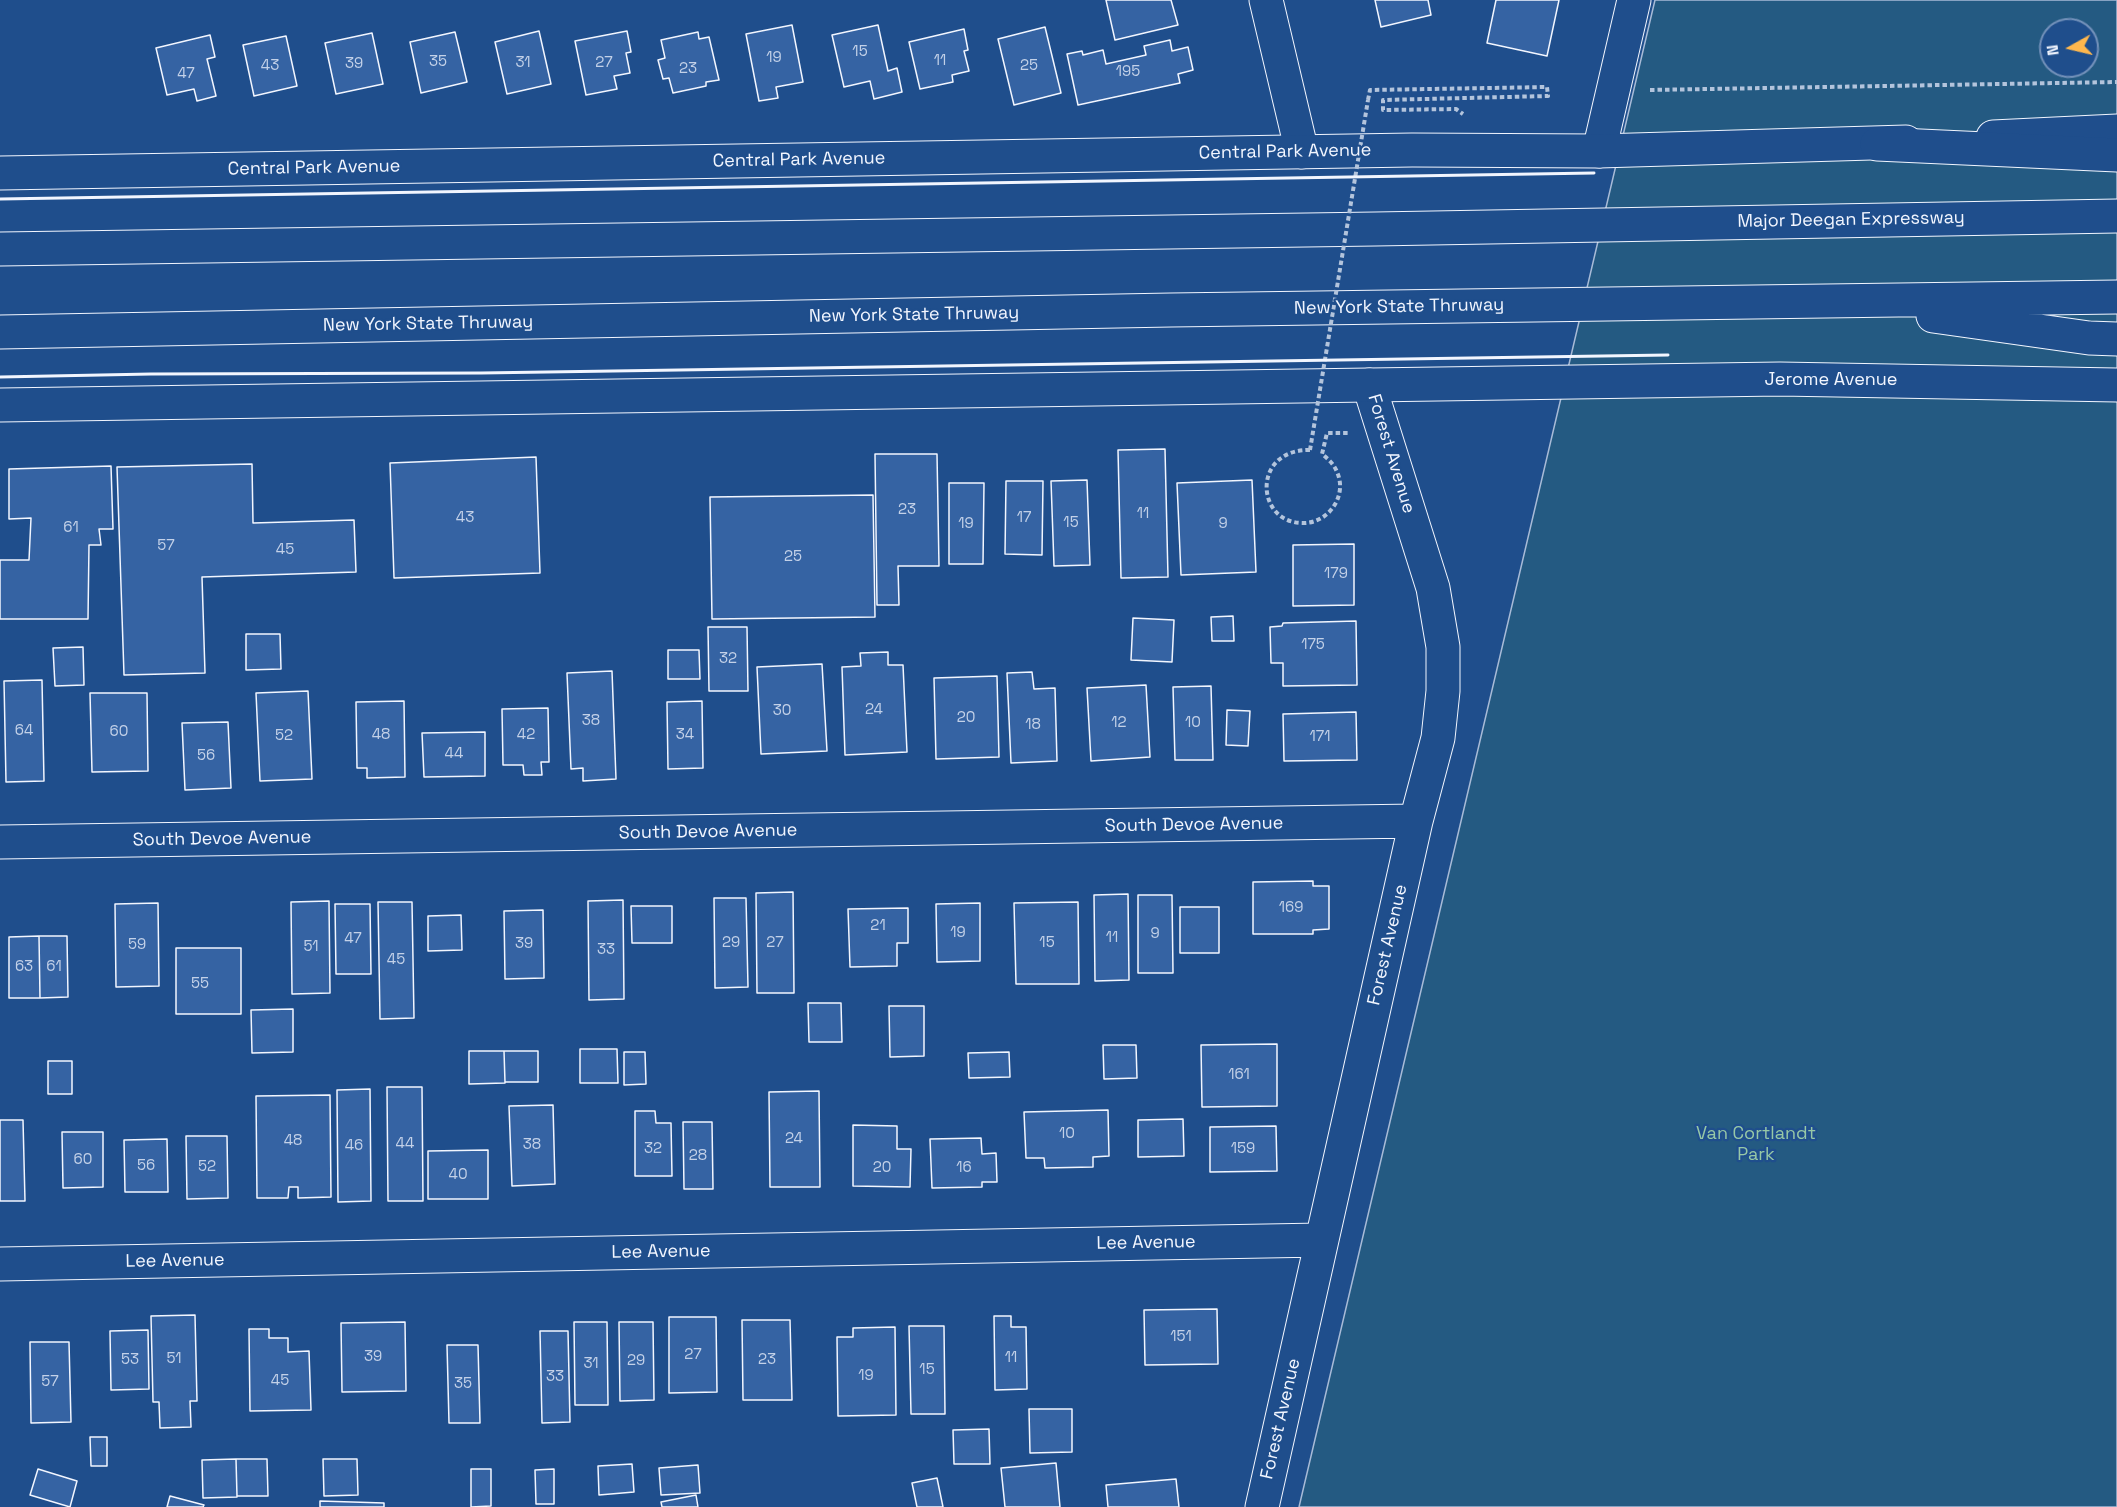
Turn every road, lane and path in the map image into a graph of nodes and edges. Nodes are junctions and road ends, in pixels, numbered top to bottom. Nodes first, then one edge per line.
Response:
1 (1266, 0) edge
2 (1634, 0) edge
3 (2117, 82) edge
4 (1613, 91) junction
5 (1466, 116) dead end
6 (2117, 131) edge
7 (1877, 144) junction
8 (1599, 151) junction
9 (1302, 152) junction
10 (2117, 155) edge
11 (0, 173) edge
12 (2117, 216) edge
13 (0, 249) edge
14 (2117, 297) edge
15 (1827, 302) junction
16 (0, 332) edge
17 (2117, 339) edge
18 (1369, 385) junction
19 (2117, 385) edge
20 (0, 405) edge
21 (1322, 454) dead end
22 (1416, 821) junction
23 (0, 842) edge
24 (1321, 1240) junction
25 (0, 1264) edge
26 (1262, 1507) edge

1 - 9 main road
2 - 4 main road
3 - 4 path
4 - 8 main road
5 - 21 path, bridge
6 - 7 main road
7 - 8 main road
7 - 10 main road
8 - 9 main road, Central Park Avenue
9 - 11 main road, Central Park Avenue
12 - 13 main road, Major Deegan Expressway
14 - 15 main road
15 - 16 main road, New York State Thruway
15 - 17 main road
18 - 19 main road, Jerome Avenue
18 - 20 main road
18 - 22 main road, Forest Avenue
22 - 23 main road, South Devoe Avenue
22 - 24 main road, Forest Avenue
24 - 25 main road, Lee Avenue
24 - 26 main road, Forest Avenue

